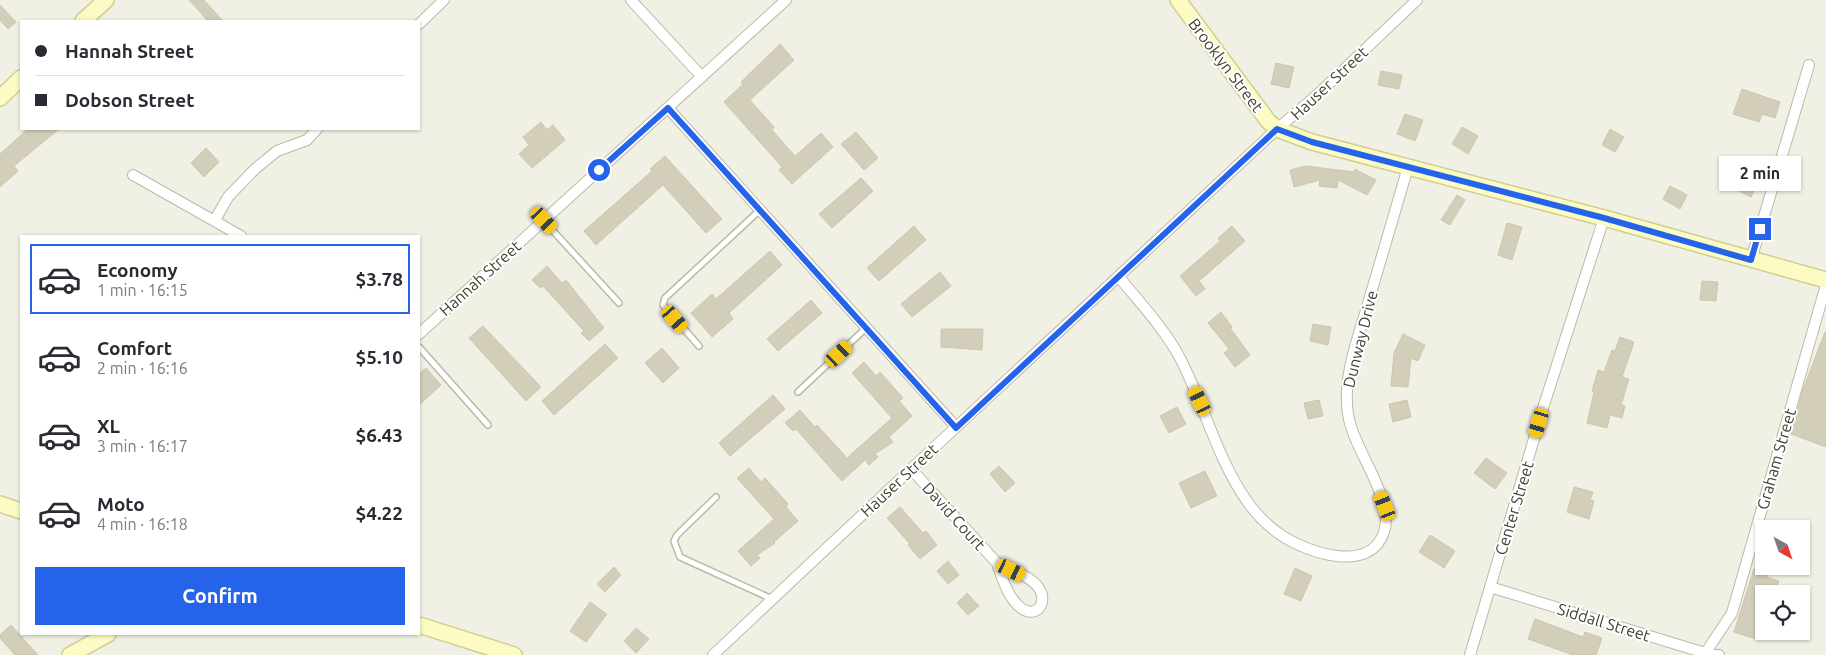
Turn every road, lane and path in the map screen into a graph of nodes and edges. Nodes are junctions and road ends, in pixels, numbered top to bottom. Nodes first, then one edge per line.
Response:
1 (106, 0) edge
2 (444, 0) edge
3 (631, 0) edge
4 (786, 0) edge
5 (1178, 0) edge
6 (1417, 0) edge
7 (84, 20) edge
8 (420, 23) edge
9 (1809, 65) dead end
10 (702, 77) junction
11 (20, 79) edge
12 (0, 98) edge
13 (668, 108) junction
14 (1277, 129) junction
15 (316, 130) edge
16 (1408, 168) junction
17 (133, 175) dead end
18 (760, 210) junction
19 (1604, 218) junction
20 (215, 220) junction
21 (544, 220) junction
22 (239, 235) edge
23 (1751, 260) junction
24 (1119, 277) junction
25 (1826, 280) edge
26 (1826, 285) edge
27 (619, 304) dead end
28 (866, 328) junction
29 (420, 333) edge
30 (699, 346) dead end
31 (420, 347) edge
32 (798, 392) dead end
33 (488, 425) dead end
34 (956, 428) junction
35 (911, 469) junction
36 (716, 498) dead end
37 (0, 504) edge
38 (20, 510) edge
39 (997, 563) junction
40 (1490, 587) junction
41 (773, 599) junction
42 (420, 626) edge
43 (106, 635) edge
44 (1705, 654) edge
45 (70, 655) edge
46 (514, 655) edge
47 (713, 655) edge
48 (1470, 655) edge
49 (1719, 655) edge

1 - 7 street
2 - 8 street
3 - 10 street
4 - 10 street, Hannah Street
5 - 14 street, Brooklyn Street
6 - 14 street, Hauser Street
9 - 23 street
10 - 13 street, Hannah Street
11 - 12 street
13 - 18 street
13 - 21 street, Hannah Street
14 - 16 street, Brooklyn Street
14 - 24 street, Hauser Street
15 - 20 street
16 - 19 street, Brooklyn Street
16 - 24 street, Dunway Drive
17 - 20 street
18 - 28 street
18 - 30 lane
19 - 23 street, Brooklyn Street
19 - 40 street, Center Street
20 - 22 street
21 - 27 lane
21 - 29 street, Hannah Street
23 - 25 street, Brooklyn Street
24 - 34 street, Hauser Street
26 - 44 street, Graham Street
28 - 32 lane
28 - 34 street
31 - 33 lane
34 - 35 street, Hauser Street
35 - 39 street, David Court
35 - 41 street, Hauser Street
36 - 41 lane
37 - 38 street
39 - 39 street, David Court
40 - 44 street, Siddall Street
40 - 48 street, Center Street
41 - 47 street, Hauser Street
42 - 46 street
43 - 45 street
44 - 49 street, Siddall Street

